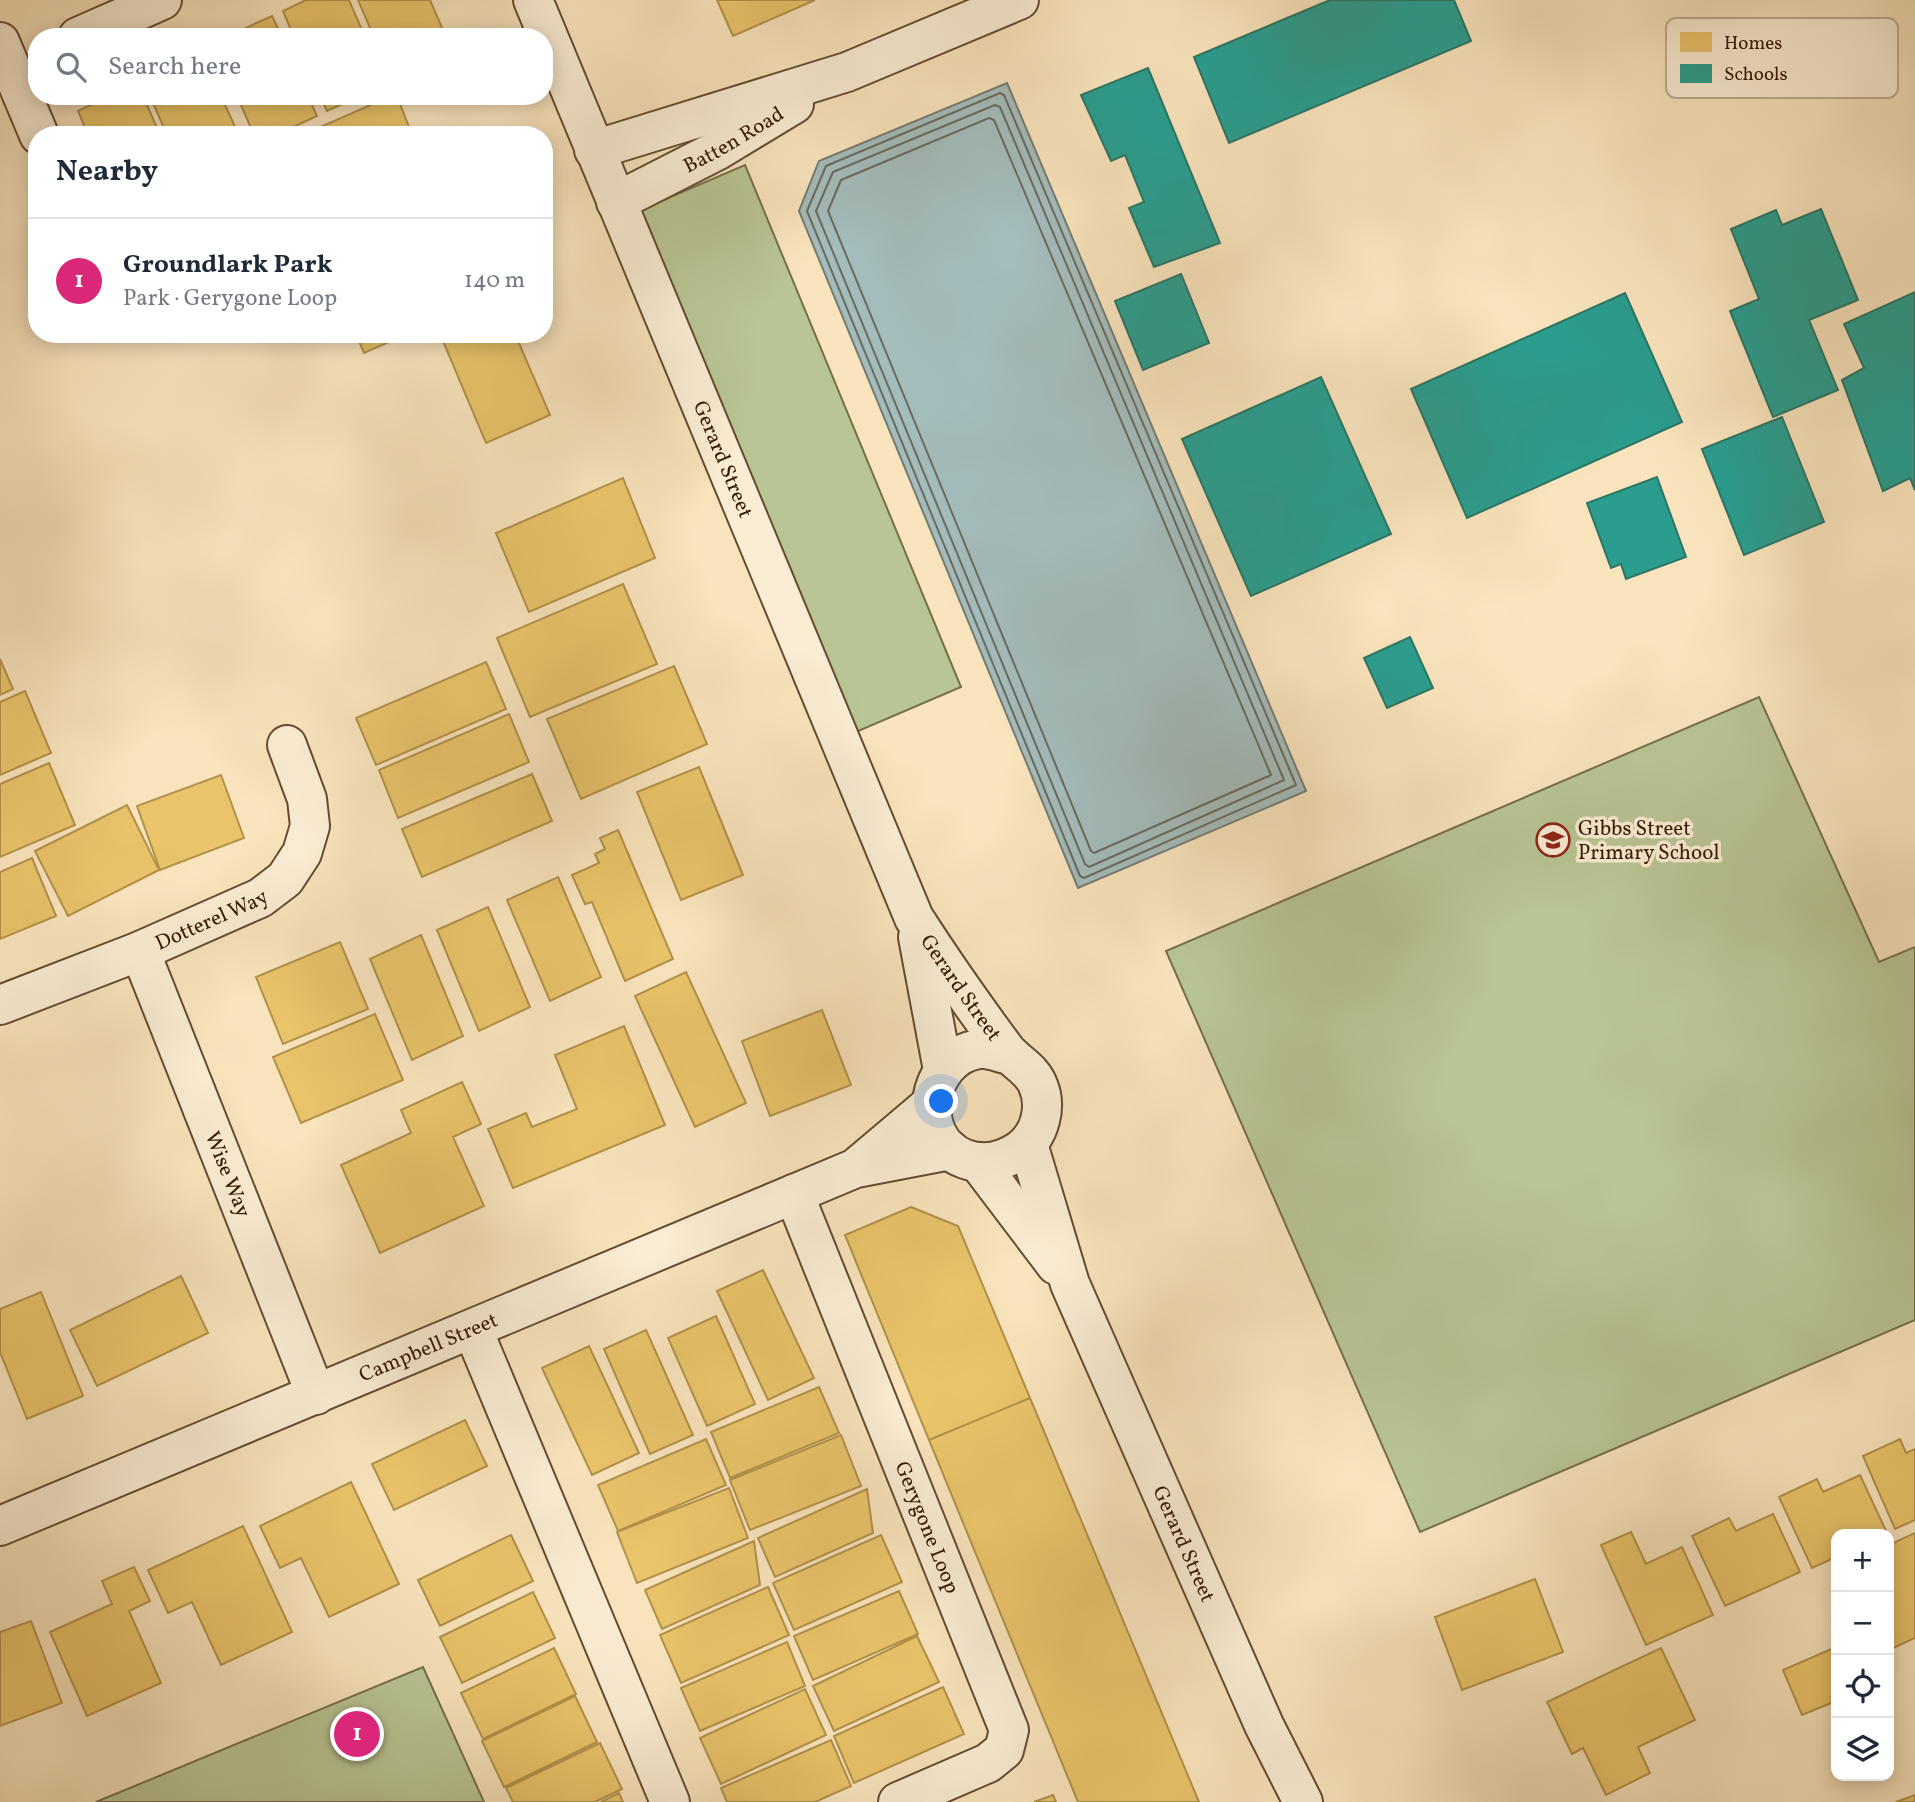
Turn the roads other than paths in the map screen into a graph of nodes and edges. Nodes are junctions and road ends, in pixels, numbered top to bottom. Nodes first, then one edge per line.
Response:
1 (162, 0) edge
2 (533, 0) edge
3 (1019, 0) edge
4 (98, 28) edge
5 (544, 28) edge
6 (553, 49) edge
7 (16, 54) edge
8 (847, 72) junction
9 (28, 96) edge
10 (30, 105) edge
11 (36, 126) edge
12 (594, 150) junction
13 (616, 202) junction
14 (287, 745) dead end
15 (914, 918) junction
16 (140, 951) junction
17 (0, 1005) edge
18 (1010, 1055) junction
19 (943, 1070) junction
20 (929, 1106) junction
21 (1028, 1144) junction
22 (964, 1156) junction
23 (856, 1168) junction
24 (794, 1194) junction
25 (1070, 1284) junction
26 (473, 1330) junction
27 (316, 1395) junction
28 (0, 1526) edge
29 (670, 1802) edge
30 (898, 1802) edge
31 (1303, 1802) edge

1 - 4 street
2 - 5 street, Gerard Street
3 - 8 street, Batten Road
6 - 12 street, Gerard Street
7 - 9 street
8 - 12 street, Batten Road
8 - 13 street, Batten Road
10 - 11 street
12 - 13 street, Gerard Street
13 - 15 street, Gerard Street
14 - 16 street, Dotterel Way
15 - 18 street, Gerard Street
15 - 19 street, Gerard Street
16 - 17 street, Dotterel Way
16 - 27 street, Wise Way
18 - 19 street
18 - 21 street
19 - 20 street
20 - 22 street
20 - 23 street, Campbell Street
21 - 22 street
21 - 25 street, Gerard Street
22 - 23 street, Campbell Street
22 - 25 street, Gerard Street
23 - 24 street, Campbell Street
24 - 26 street, Campbell Street
24 - 30 street, Gerygone Loop
25 - 31 street, Gerard Street
26 - 27 street, Campbell Street
26 - 29 street
27 - 28 street, Campbell Street

